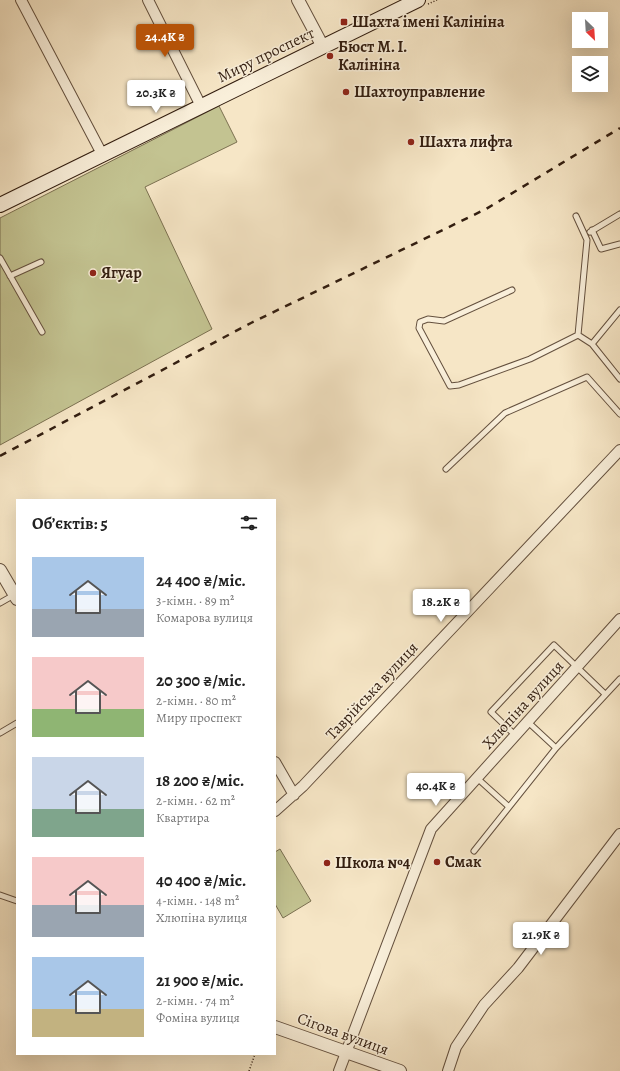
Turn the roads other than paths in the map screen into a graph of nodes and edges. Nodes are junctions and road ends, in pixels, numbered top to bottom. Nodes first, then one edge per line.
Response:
1 (21, 0) edge
2 (148, 0) edge
3 (298, 0) edge
4 (418, 0) edge
5 (323, 47) junction
6 (201, 106) junction
7 (102, 154) junction
8 (0, 205) edge
9 (620, 214) edge
10 (576, 216) dead end
11 (592, 230) junction
12 (585, 234) junction
13 (620, 244) edge
14 (0, 258) edge
15 (41, 262) dead end
16 (10, 276) junction
17 (512, 290) dead end
18 (620, 310) edge
19 (42, 332) dead end
20 (578, 335) junction
21 (592, 344) junction
22 (620, 379) edge
23 (620, 414) edge
24 (620, 450) edge
25 (446, 470) dead end
26 (0, 570) edge
27 (16, 597) edge
28 (0, 603) edge
29 (620, 619) edge
30 (577, 668) junction
31 (620, 678) edge
32 (605, 694) junction
33 (528, 722) junction
34 (16, 724) edge
35 (0, 733) edge
36 (516, 736) junction
37 (556, 748) junction
38 (276, 764) edge
39 (477, 778) junction
40 (294, 795) junction
41 (509, 807) junction
42 (276, 810) edge
43 (620, 834) edge
44 (474, 851) dead end
45 (0, 895) edge
46 (16, 901) edge
47 (276, 1026) edge
48 (346, 1052) junction
49 (339, 1071) edge
50 (400, 1071) edge
51 (448, 1071) edge

1 - 7 street
2 - 6 street
3 - 5 street
4 - 5 main road, Миру проспект
5 - 6 main road, Миру проспект
6 - 7 main road, Миру проспект
7 - 8 main road, Миру проспект
9 - 11 lane
10 - 12 lane
11 - 12 lane
11 - 13 lane
12 - 20 lane
14 - 16 lane
15 - 16 lane
16 - 19 lane
17 - 20 lane
18 - 21 lane
20 - 21 lane
21 - 22 lane
23 - 25 lane
24 - 40 street, Таврійська вулиця
26 - 27 street
27 - 28 lane
29 - 30 street, Хлюпіна вулиця
30 - 32 lane
30 - 33 street, Хлюпіна вулиця
30 - 36 lane
31 - 32 lane
32 - 37 lane
33 - 36 street, Хлюпіна вулиця
33 - 37 lane
34 - 35 lane
36 - 39 street, Хлюпіна вулиця
37 - 41 lane
38 - 40 street
39 - 41 lane
39 - 48 street, Хлюпіна вулиця
40 - 42 street, Таврійська вулиця
41 - 44 lane
43 - 51 street
45 - 46 lane
47 - 48 street, Сігова вулиця
48 - 49 street, Хлюпіна вулиця
48 - 50 street, Сігова вулиця

